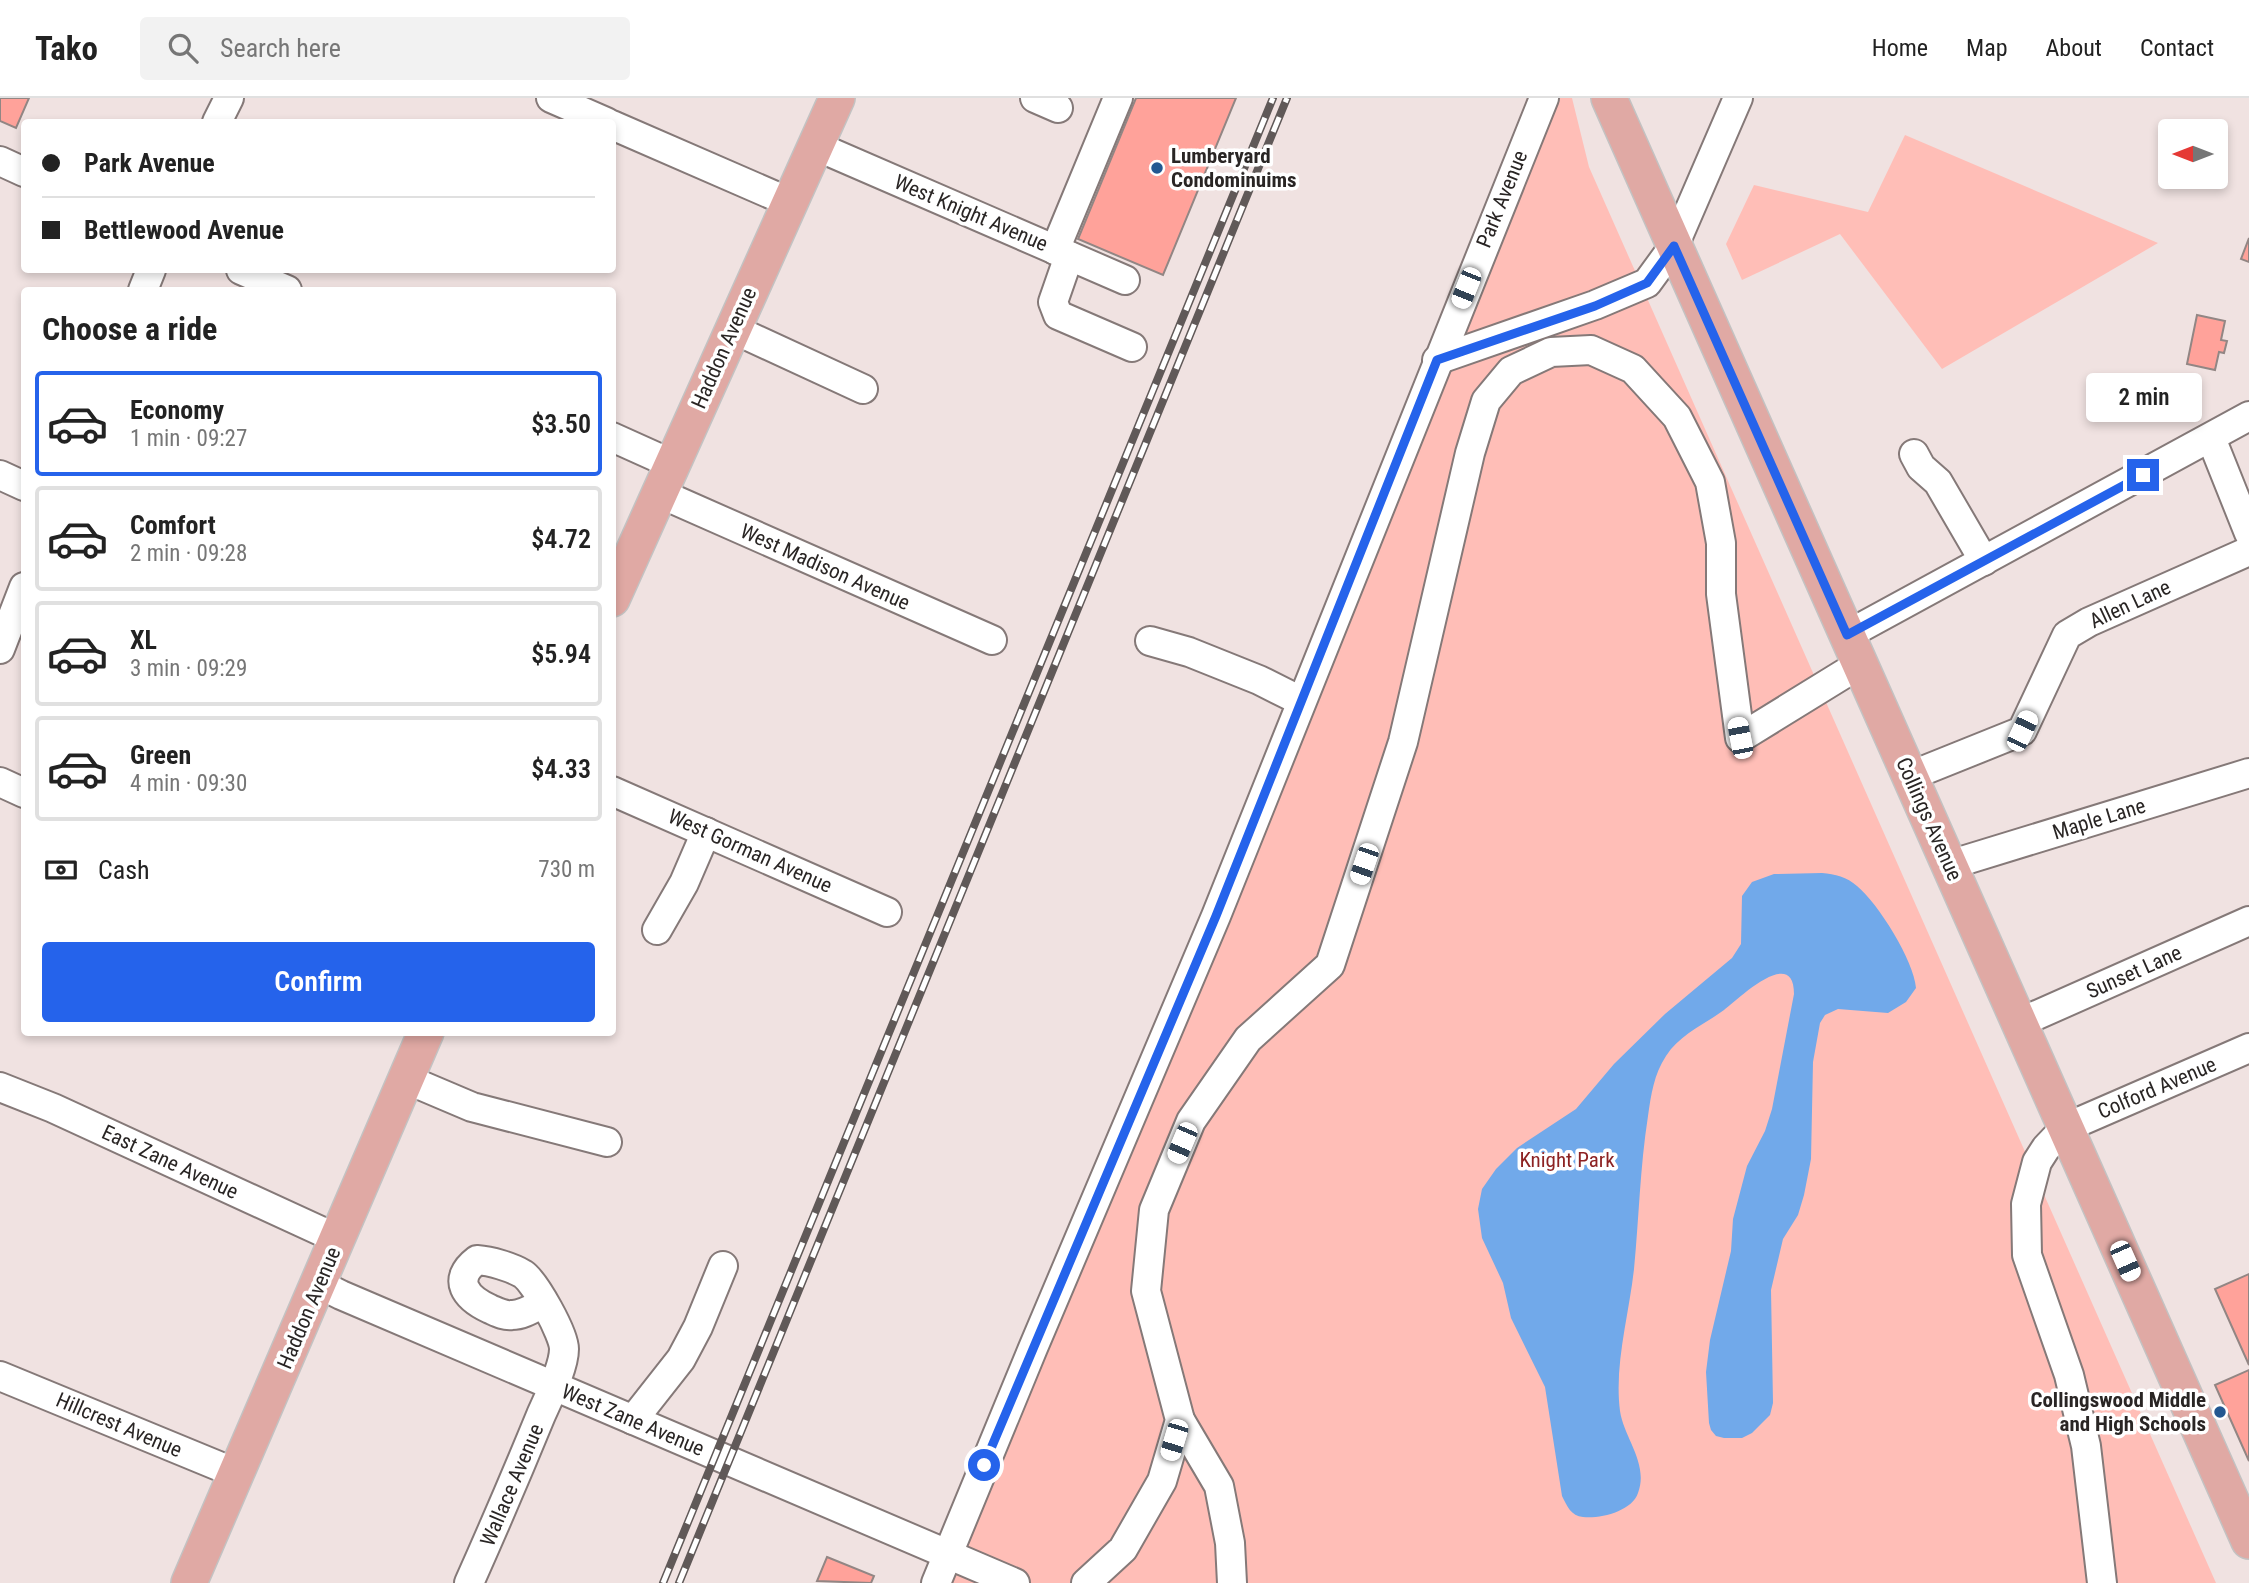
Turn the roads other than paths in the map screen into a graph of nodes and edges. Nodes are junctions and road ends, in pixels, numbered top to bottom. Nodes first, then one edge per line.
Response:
1 (229, 98) edge
2 (551, 98) edge
3 (837, 98) edge
4 (1118, 98) edge
5 (1544, 98) edge
6 (1609, 98) edge
7 (1738, 98) edge
8 (219, 119) edge
9 (599, 119) edge
10 (616, 127) edge
11 (816, 146) junction
12 (0, 161) edge
13 (21, 171) edge
14 (789, 202) junction
15 (1674, 246) junction
16 (1062, 253) junction
17 (248, 273) edge
18 (1125, 280) dead end
19 (280, 287) edge
20 (733, 329) junction
21 (1132, 347) dead end
22 (1437, 360) junction
23 (863, 389) dead end
24 (2249, 416) edge
25 (2211, 438) junction
26 (616, 440) edge
27 (1914, 454) dead end
28 (0, 475) edge
29 (665, 478) junction
30 (21, 485) edge
31 (2249, 533) edge
32 (2249, 551) edge
33 (1984, 561) junction
34 (616, 590) edge
35 (21, 595) edge
36 (992, 640) dead end
37 (1150, 641) dead end
38 (0, 649) edge
39 (1854, 650) junction
40 (1301, 701) junction
41 (2249, 773) edge
42 (1910, 776) junction
43 (0, 782) edge
44 (21, 792) edge
45 (616, 793) edge
46 (706, 832) junction
47 (1949, 865) junction
48 (887, 912) dead end
49 (2249, 921) edge
50 (657, 930) dead end
51 (2019, 1023) junction
52 (424, 1036) edge
53 (2249, 1048) edge
54 (406, 1079) junction
55 (0, 1087) edge
56 (2066, 1128) junction
57 (607, 1142) dead end
58 (338, 1239) junction
59 (723, 1266) dead end
60 (319, 1284) junction
61 (543, 1303) dead end
62 (0, 1376) edge
63 (553, 1386) junction
64 (633, 1420) junction
65 (1181, 1420) junction
66 (238, 1474) junction
67 (2249, 1541) edge
68 (948, 1555) junction
69 (189, 1583) edge
70 (469, 1583) edge
71 (936, 1583) edge
72 (1016, 1583) edge
73 (1086, 1583) edge
74 (1231, 1583) edge
75 (2102, 1583) edge

1 - 8 street
2 - 9 street
3 - 11 main road, Haddon Avenue
4 - 16 street
5 - 22 street, Park Avenue
6 - 15 main road, Collings Avenue
7 - 15 street
10 - 14 street
11 - 14 main road, Haddon Avenue
11 - 16 street, West Knight Avenue
12 - 13 street
14 - 20 main road, Haddon Avenue
15 - 22 street
15 - 39 main road, Collings Avenue
16 - 18 street, West Knight Avenue
16 - 21 street
17 - 19 street
20 - 23 street
20 - 29 main road, Haddon Avenue
22 - 40 street, Park Avenue
24 - 25 street
25 - 31 street
25 - 33 street
26 - 29 street, West Madison Avenue
27 - 33 street
28 - 30 street
29 - 34 main road, Haddon Avenue
29 - 36 street, West Madison Avenue
32 - 42 street, Allen Lane
33 - 39 street
35 - 38 street
37 - 40 street
39 - 42 main road, Collings Avenue
39 - 65 street
40 - 68 street, Park Avenue
41 - 47 street, Maple Lane
42 - 47 main road, Collings Avenue
43 - 44 street
45 - 46 street, West Gorman Avenue
46 - 48 street, West Gorman Avenue
46 - 50 street
47 - 51 main road, Collings Avenue
49 - 51 street, Sunset Lane
51 - 56 main road, Collings Avenue
52 - 54 main road, Haddon Avenue
53 - 56 street, Colford Avenue
54 - 57 street
54 - 58 main road, Haddon Avenue
55 - 58 street, East Zane Avenue
56 - 67 main road, Collings Avenue
56 - 75 street
58 - 60 main road, Haddon Avenue
59 - 64 street
60 - 63 street, West Zane Avenue
60 - 66 main road, Haddon Avenue
61 - 63 street, Wallace Avenue
62 - 66 street, Hillcrest Avenue
63 - 64 street, West Zane Avenue
63 - 70 street, Wallace Avenue
64 - 68 street, West Zane Avenue
65 - 73 street
65 - 74 street
66 - 69 main road, Haddon Avenue
68 - 71 street, Park Avenue
68 - 72 street, West Zane Avenue

